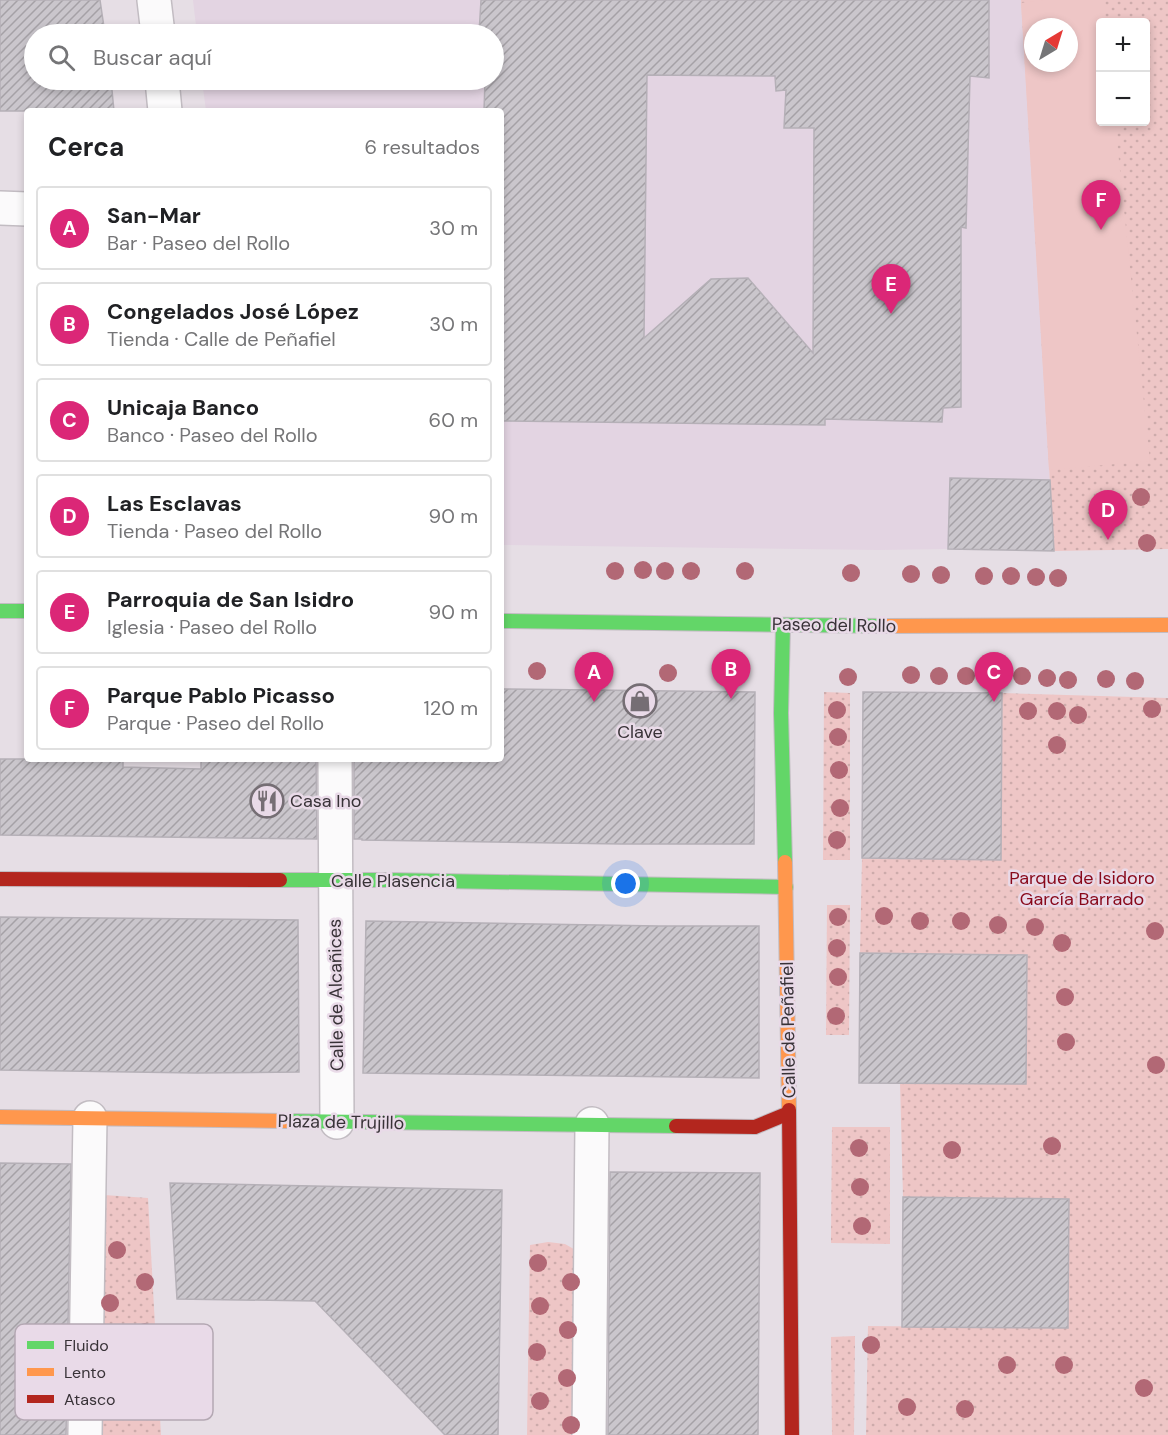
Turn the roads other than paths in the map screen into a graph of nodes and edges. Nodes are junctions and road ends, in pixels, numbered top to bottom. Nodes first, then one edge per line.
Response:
1 (154, 0) edge
2 (157, 24) edge
3 (163, 90) edge
4 (165, 108) edge
5 (0, 208) edge
6 (24, 209) edge
7 (0, 611) edge
8 (24, 611) edge
9 (504, 621) edge
10 (783, 625) junction
11 (1168, 626) edge
12 (335, 762) edge
13 (0, 879) edge
14 (335, 881) junction
15 (786, 887) junction
16 (789, 1113) junction
17 (0, 1117) edge
18 (90, 1118) junction
19 (337, 1122) junction
20 (592, 1124) junction
21 (87, 1324) edge
22 (85, 1420) edge
23 (85, 1435) edge
24 (589, 1435) edge
25 (792, 1435) edge

1 - 2 street
3 - 4 street
5 - 6 street
7 - 8 street
9 - 10 street, Paseo del Rollo
10 - 11 street, Paseo del Rollo
10 - 15 street, Calle de Peñafiel
12 - 14 street, Calle de Alcañices
13 - 14 street, Calle Plasencia
14 - 15 street, Calle Plasencia
14 - 19 street, Calle de Alcañices
15 - 16 street, Calle de Peñafiel
16 - 20 street, Plaza de Trujillo
16 - 25 street, Calle de Peñafiel
17 - 18 street, Plaza de Trujillo
18 - 19 street, Plaza de Trujillo
18 - 21 street
19 - 20 street, Plaza de Trujillo
20 - 24 street
22 - 23 street

